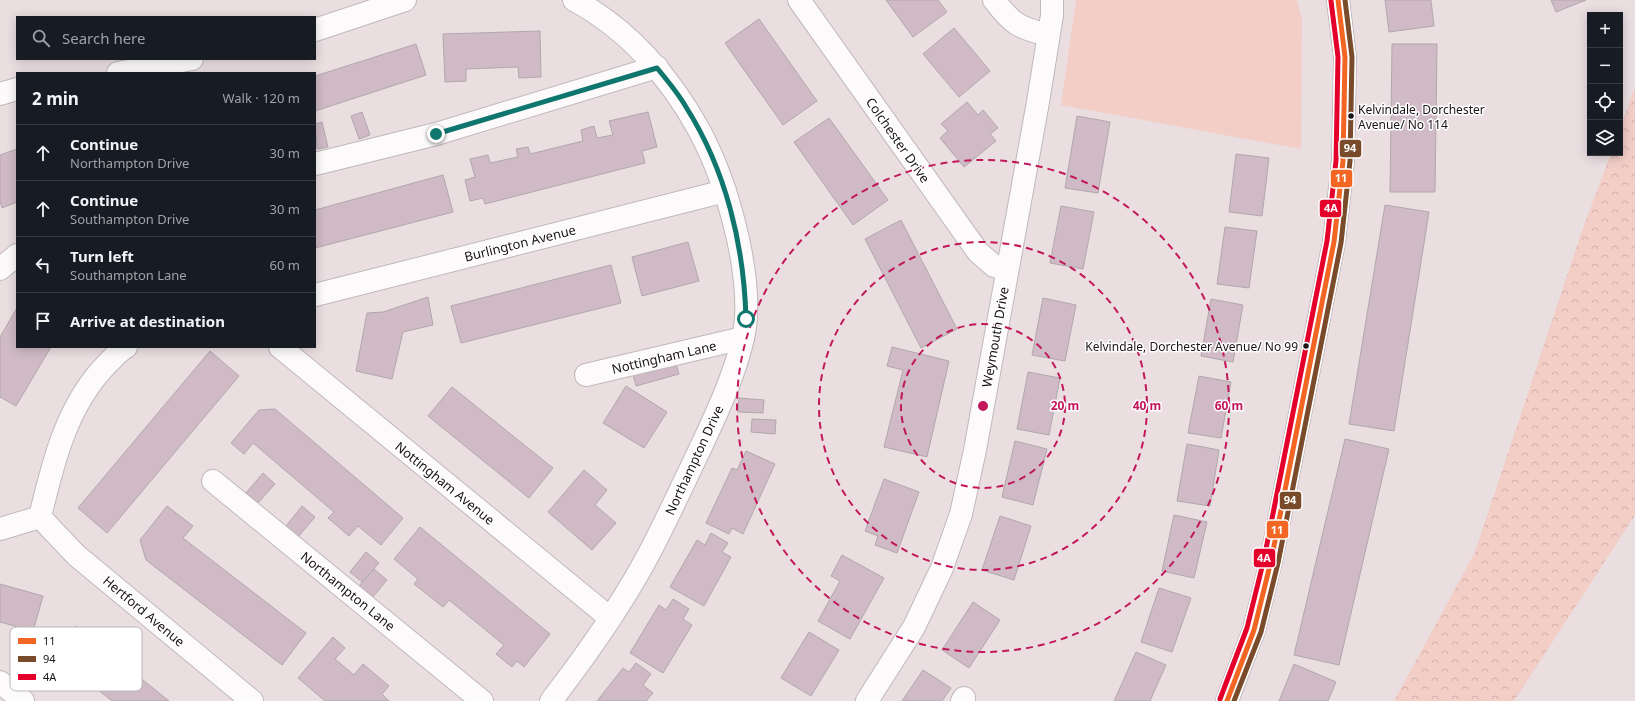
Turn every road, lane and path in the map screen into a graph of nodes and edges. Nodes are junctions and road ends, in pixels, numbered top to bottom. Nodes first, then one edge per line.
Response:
1 (405, 0) edge
2 (574, 0) edge
3 (799, 0) edge
4 (994, 0) edge
5 (1052, 0) edge
6 (1338, 0) edge
7 (316, 30) edge
8 (1048, 35) junction
9 (187, 60) edge
10 (657, 68) junction
11 (123, 72) edge
12 (16, 89) edge
13 (0, 94) edge
14 (316, 164) edge
15 (726, 191) junction
16 (16, 256) edge
17 (0, 269) edge
18 (1007, 269) junction
19 (316, 295) edge
20 (743, 338) junction
21 (124, 348) edge
22 (281, 348) edge
23 (586, 375) dead end
24 (213, 481) dead end
25 (40, 518) junction
26 (0, 529) edge
27 (610, 618) junction
28 (0, 682) edge
29 (10, 690) edge
30 (11, 691) edge
31 (23, 701) edge
32 (252, 701) edge
33 (482, 701) edge
34 (551, 701) edge
35 (867, 701) edge
36 (1227, 701) edge

1 - 7 street
2 - 10 street, Northampton Drive
3 - 18 street, Colchester Drive
4 - 8 street
5 - 8 street, Weymouth Drive
6 - 36 street
8 - 18 street, Weymouth Drive
9 - 11 street
10 - 14 street
10 - 15 street, Northampton Drive
12 - 13 street
15 - 19 street, Burlington Avenue
15 - 20 street, Northampton Drive
16 - 17 street
18 - 35 street, Weymouth Drive
20 - 23 street, Nottingham Lane
20 - 27 street, Northampton Drive
21 - 25 street
22 - 27 street, Nottingham Avenue
24 - 33 street, Northampton Lane
25 - 26 street
25 - 32 street, Hertford Avenue
27 - 34 street, Northampton Drive
28 - 29 street
30 - 31 street

